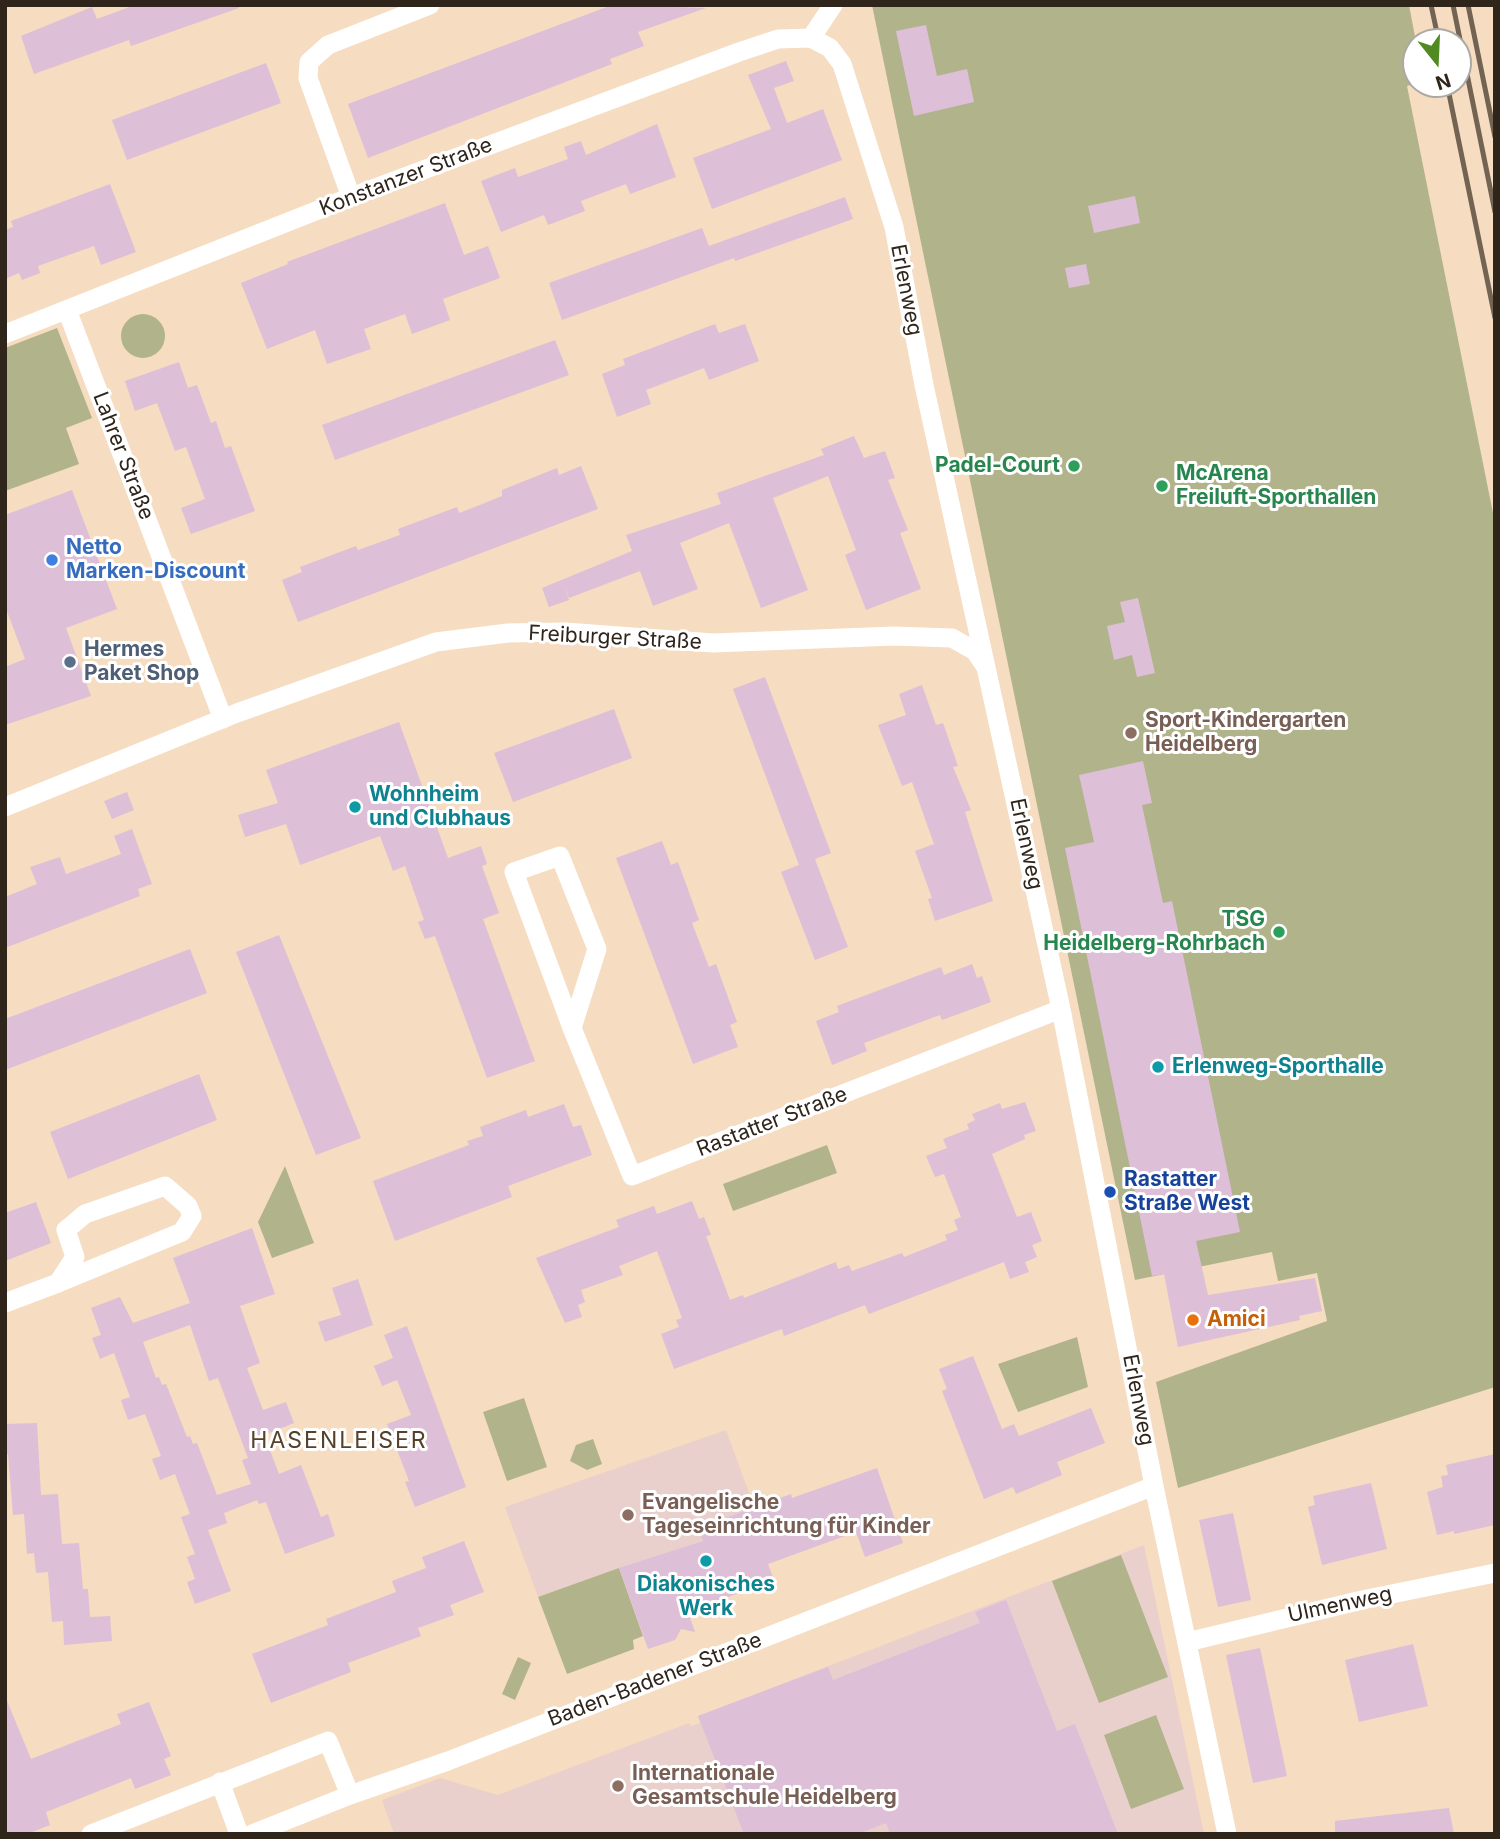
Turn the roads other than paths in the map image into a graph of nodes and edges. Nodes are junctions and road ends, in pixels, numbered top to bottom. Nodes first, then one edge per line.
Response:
1 (430, 5) edge
2 (833, 5) edge
3 (811, 38) junction
4 (351, 197) junction
5 (67, 310) junction
6 (5, 334) edge
7 (989, 673) junction
8 (223, 719) junction
9 (5, 807) edge
10 (1061, 1009) junction
11 (572, 1028) junction
12 (58, 1283) junction
13 (5, 1303) edge
14 (1154, 1486) junction
15 (1495, 1573) edge
16 (1187, 1642) junction
17 (220, 1782) junction
18 (350, 1795) junction
19 (90, 1834) edge
20 (239, 1834) edge
21 (252, 1834) edge
22 (1227, 1834) edge

1 - 4 street
2 - 3 street
3 - 4 street, Konstanzer Straße
3 - 7 street, Erlenweg
4 - 5 street, Konstanzer Straße
5 - 6 street, Konstanzer Straße
5 - 8 street, Lahrer Straße
7 - 8 street, Freiburger Straße
7 - 10 street, Erlenweg
8 - 9 street, Freiburger Straße
10 - 11 street, Rastatter Straße
10 - 14 street, Erlenweg
11 - 11 street, Rastatter Straße
12 - 12 street
12 - 13 street
14 - 16 street, Erlenweg
14 - 18 street, Baden-Badener Straße
15 - 16 street, Ulmenweg
16 - 22 street, Erlenweg
17 - 18 street
17 - 19 street
17 - 20 street
18 - 21 street, Baden-Badener Straße

